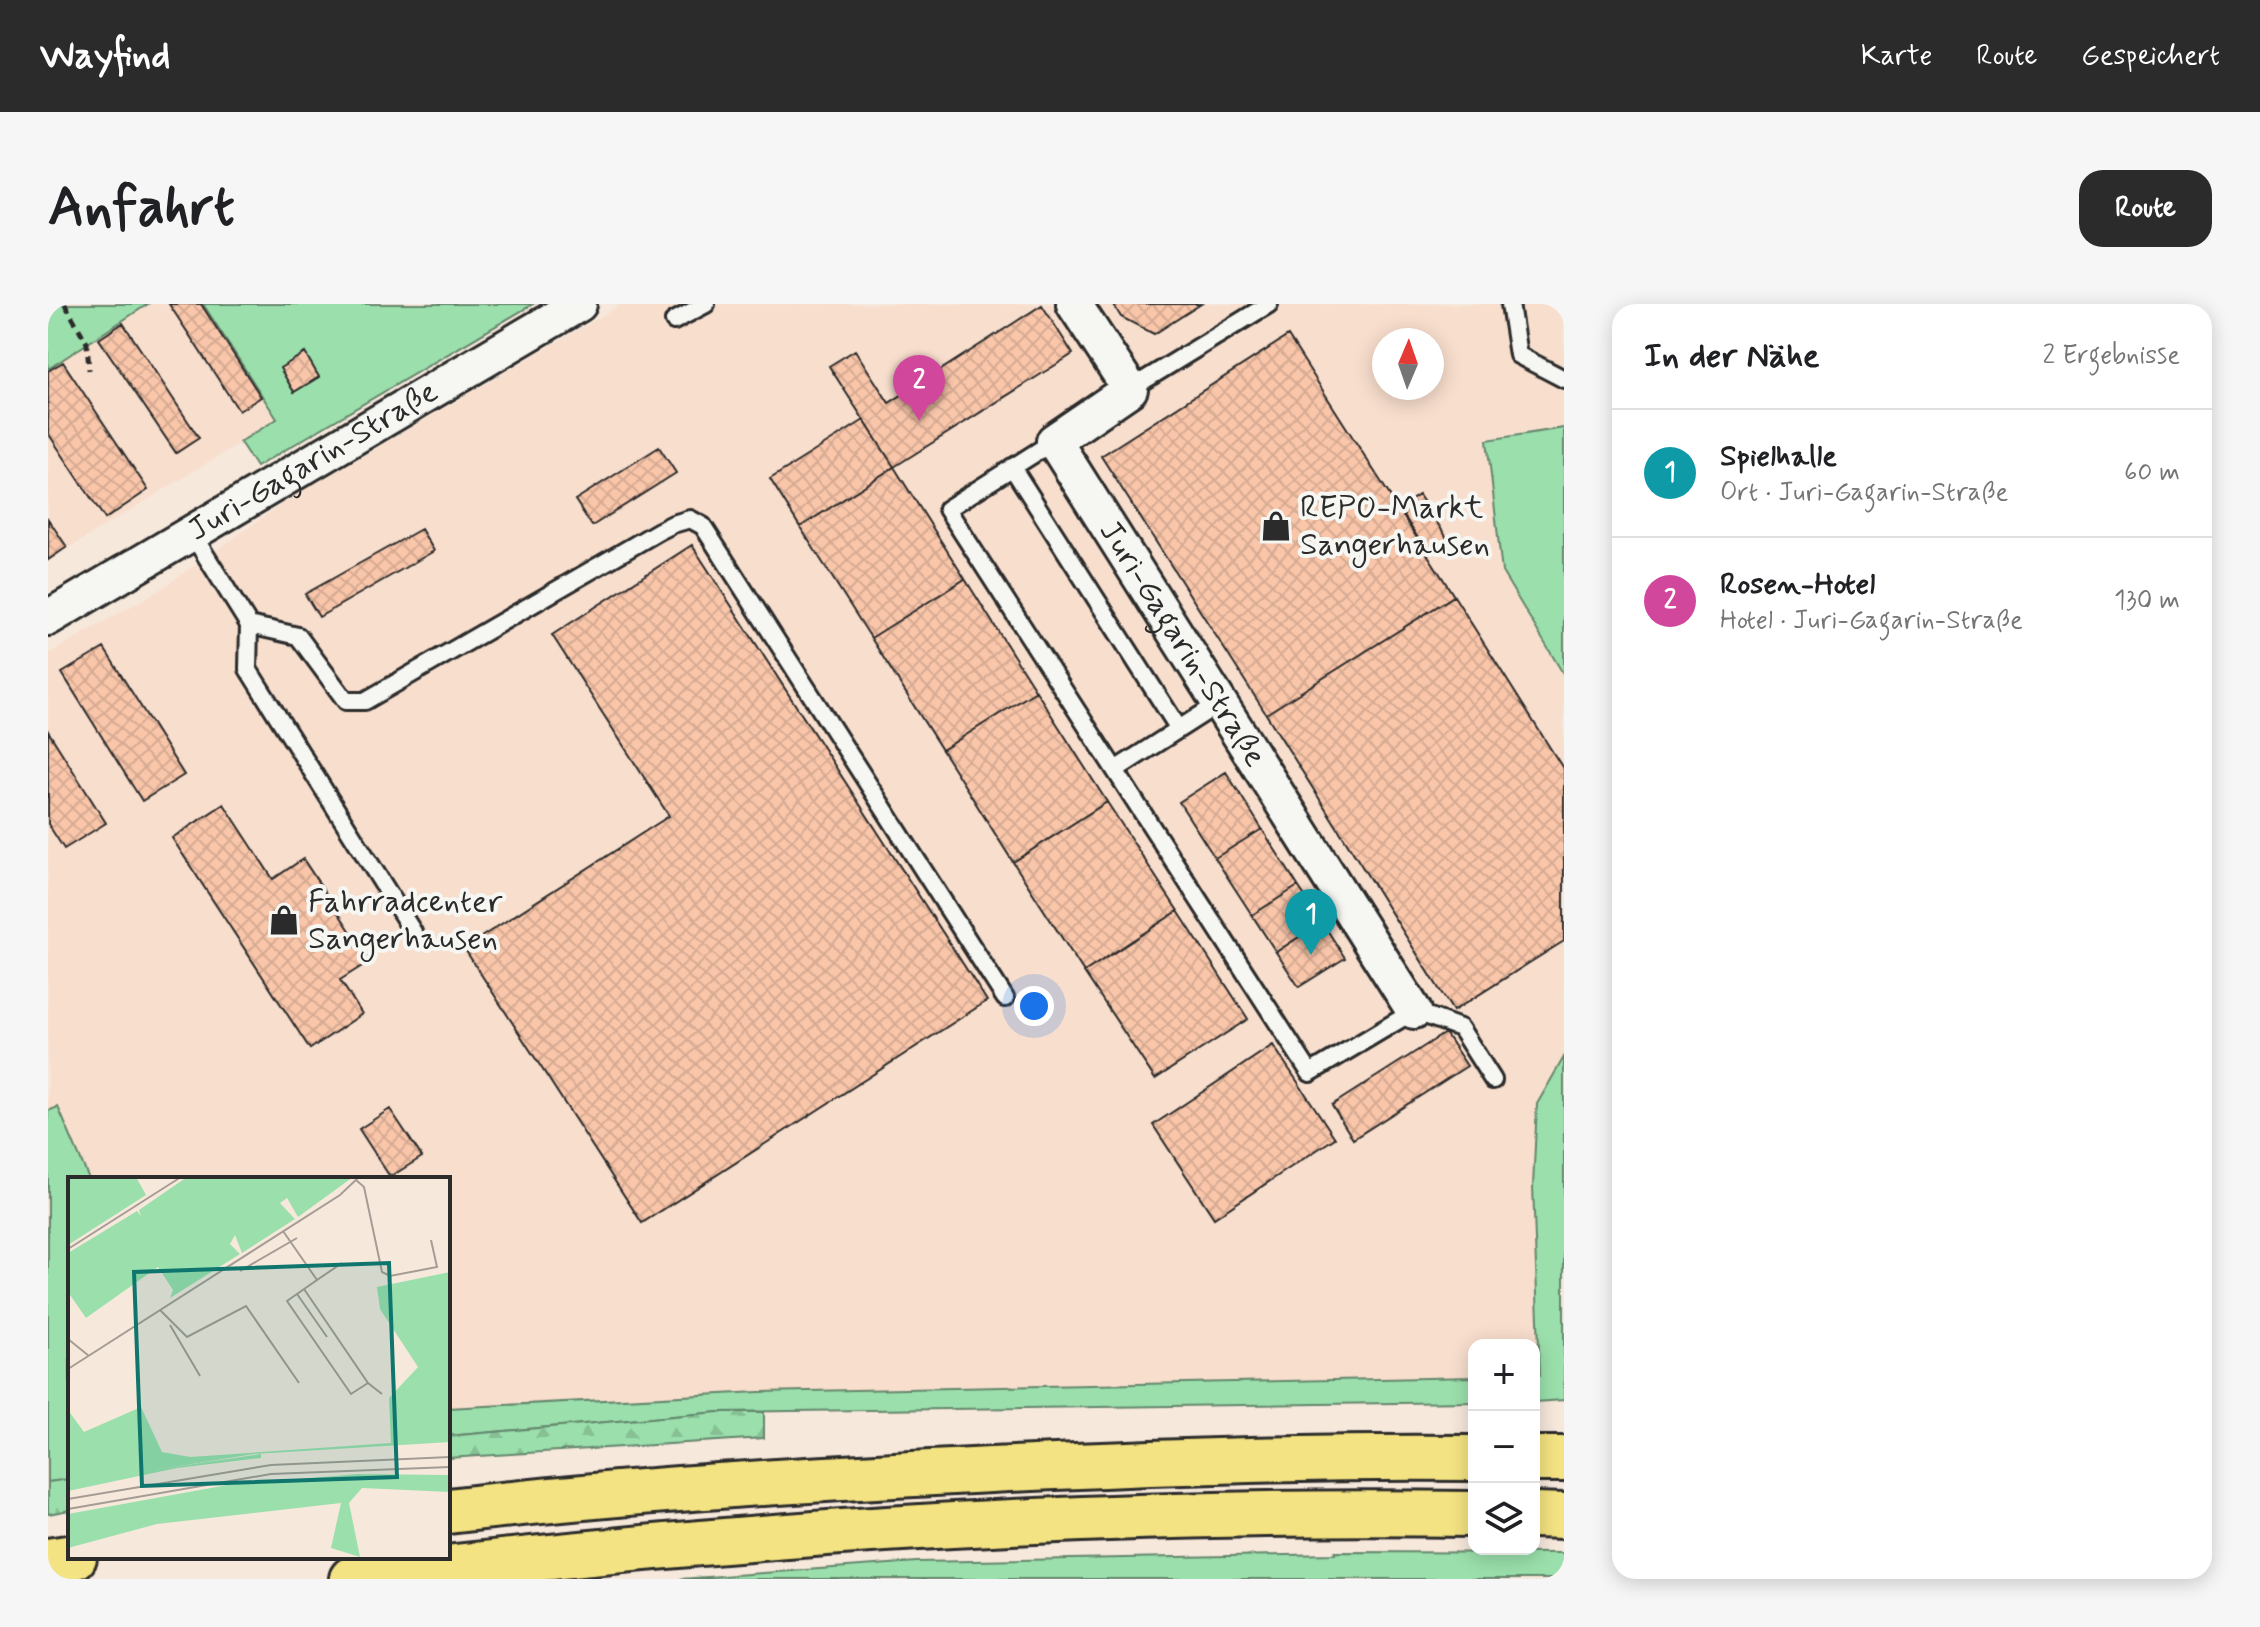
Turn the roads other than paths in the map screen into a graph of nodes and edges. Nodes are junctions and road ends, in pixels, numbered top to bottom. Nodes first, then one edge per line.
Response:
1 (579, 304) edge
2 (706, 304) edge
3 (1074, 304) edge
4 (1269, 304) edge
5 (1510, 304) edge
6 (674, 321) dead end
7 (1564, 379) edge
8 (1130, 389) junction
9 (1054, 441) junction
10 (1012, 467) junction
11 (191, 532) junction
12 (48, 618) edge
13 (249, 625) junction
14 (1218, 704) junction
15 (1179, 729) junction
16 (1115, 770) junction
17 (413, 932) dead end
18 (1005, 998) dead end
19 (1414, 1011) junction
20 (1493, 1080) dead end
21 (1468, 1458) edge
22 (1540, 1459) edge
23 (1564, 1459) edge
24 (450, 1511) edge
25 (1468, 1514) edge
26 (1540, 1515) edge
27 (1564, 1516) edge
28 (68, 1558) edge
29 (48, 1561) edge
30 (352, 1579) edge

1 - 11 street, Juri-Gagarin-Straße
2 - 6 lane
3 - 8 street
4 - 8 lane
5 - 7 lane
8 - 9 street
9 - 10 lane
9 - 14 street, Juri-Gagarin-Straße
10 - 15 lane
10 - 16 lane
11 - 12 street, Juri-Gagarin-Straße
11 - 13 lane
13 - 17 lane
13 - 18 lane
14 - 15 lane
14 - 19 street, Juri-Gagarin-Straße
15 - 16 lane
16 - 19 lane
19 - 20 lane
21 - 24 highway
22 - 23 highway
25 - 30 highway
26 - 27 highway
28 - 29 highway

